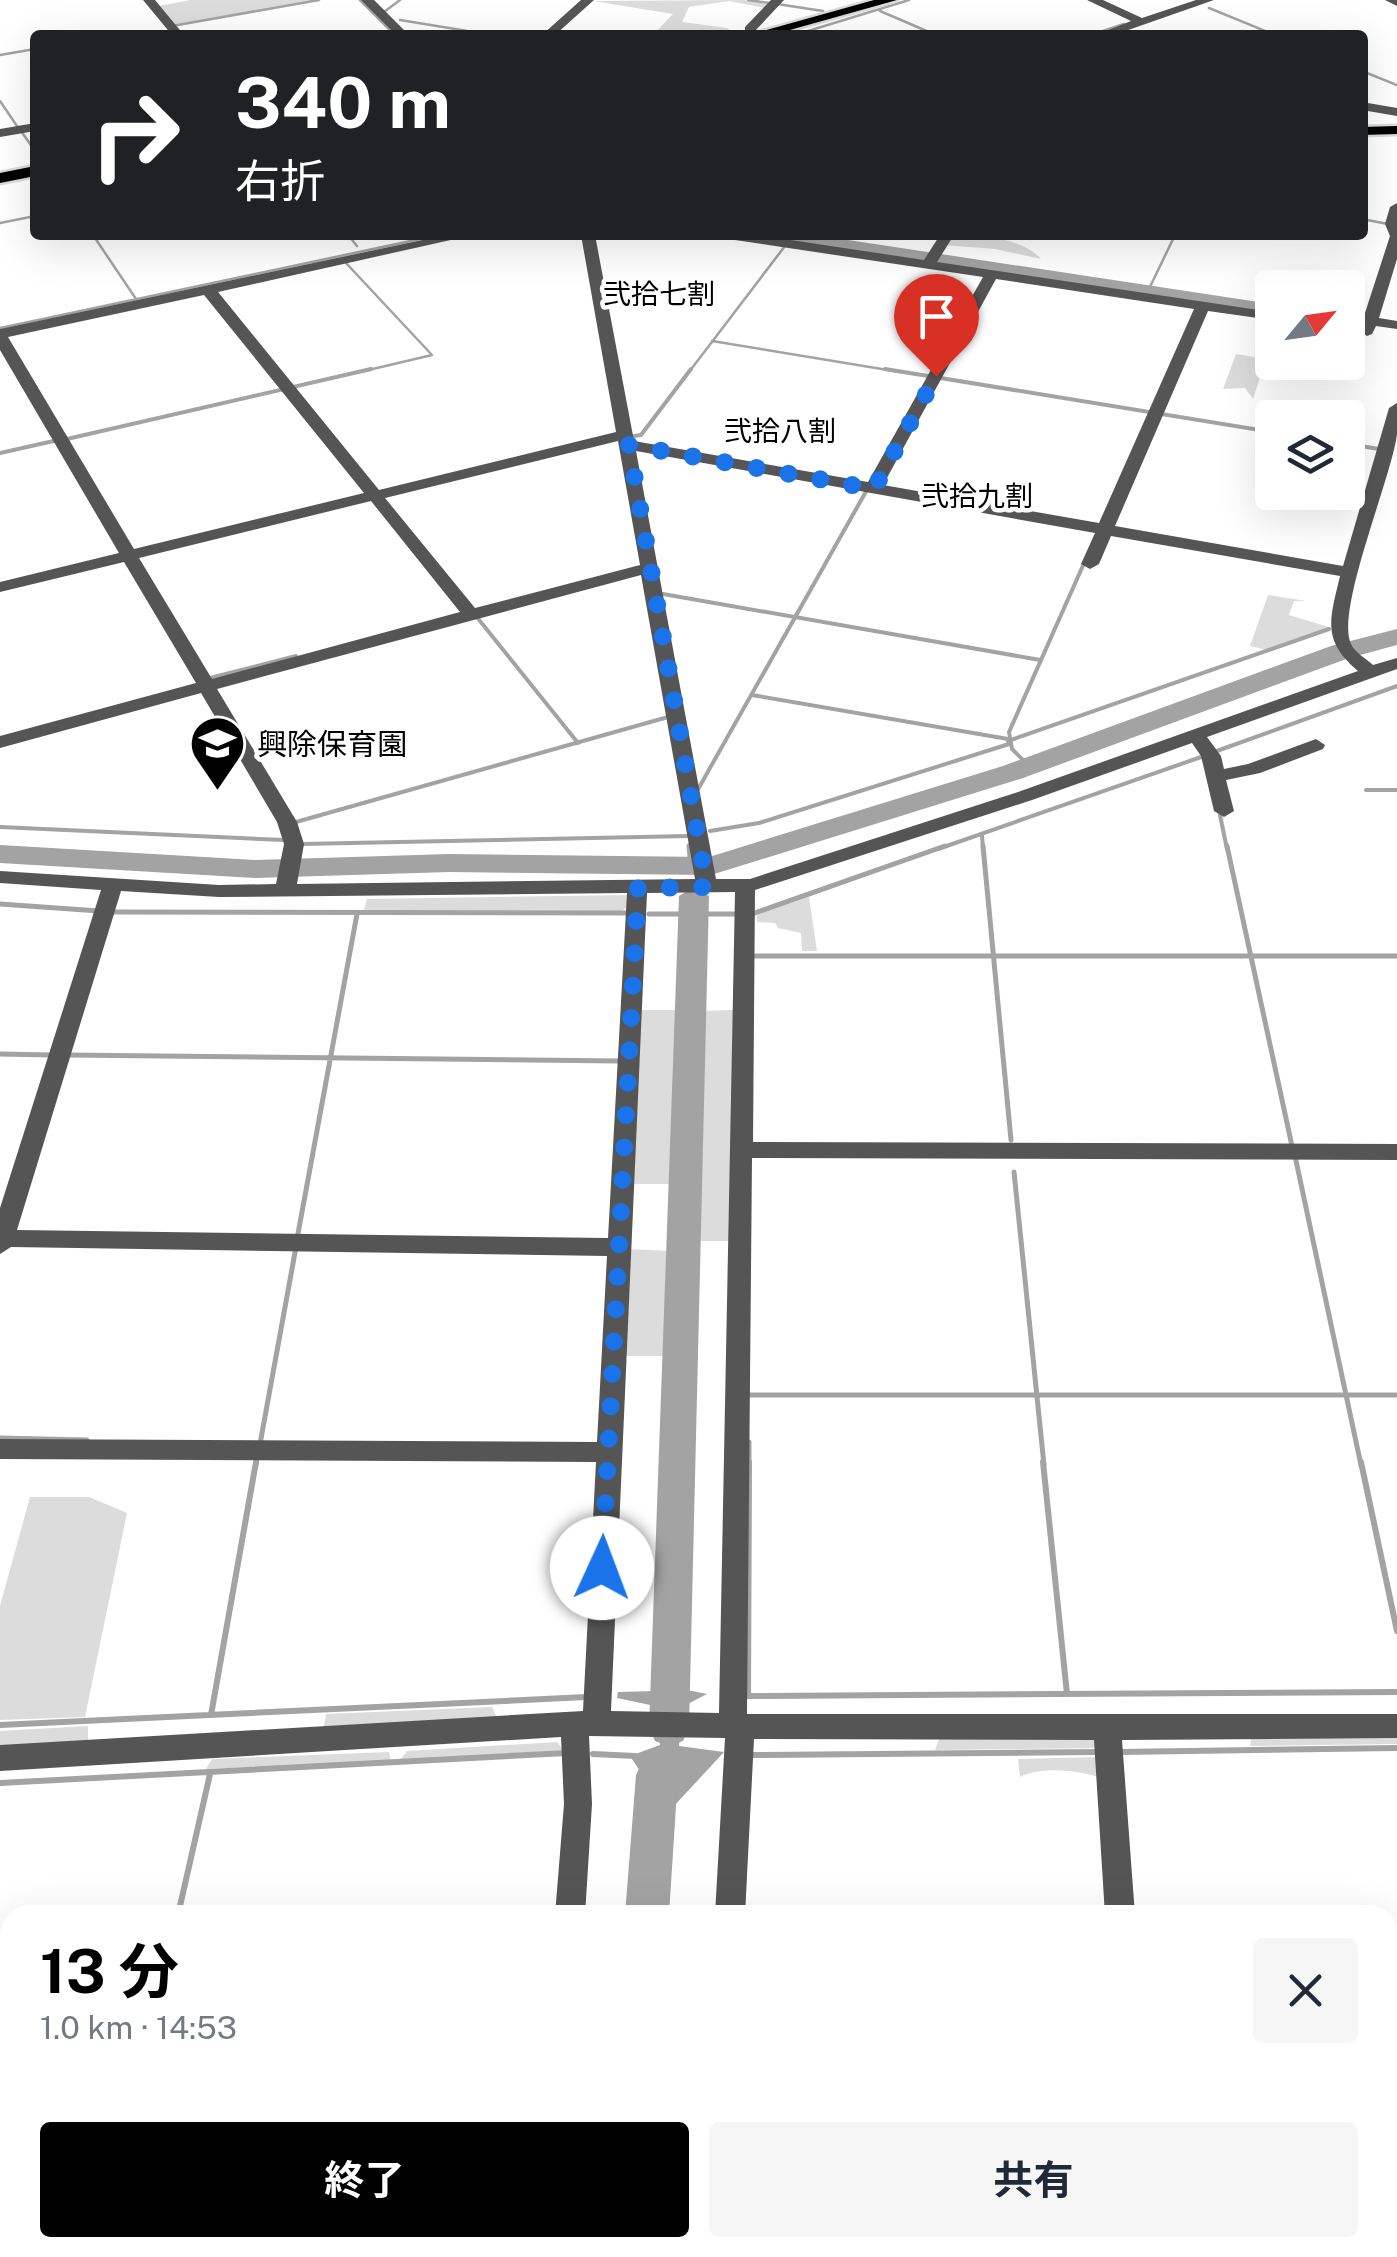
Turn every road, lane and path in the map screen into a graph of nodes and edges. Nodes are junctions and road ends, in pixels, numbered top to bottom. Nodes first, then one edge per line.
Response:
1 (148, 0) edge
2 (367, 0) edge
3 (396, 0) edge
4 (588, 0) edge
5 (754, 0) edge
6 (890, 0) edge
7 (1093, 0) edge
8 (1208, 0) edge
9 (777, 2) edge
10 (380, 12) junction
11 (1139, 21) junction
12 (174, 30) edge
13 (399, 30) edge
14 (554, 30) edge
15 (749, 30) edge
16 (773, 30) edge
17 (1107, 30) edge
18 (1368, 107) edge
19 (1397, 112) edge
20 (30, 128) edge
21 (1397, 130) edge
22 (1368, 131) edge
23 (0, 134) edge
24 (30, 172) edge
25 (0, 178) edge
26 (1397, 206) edge
27 (438, 240) edge
28 (589, 240) edge
29 (772, 240) edge
30 (823, 240) edge
31 (943, 240) edge
32 (930, 258) junction
33 (992, 274) junction
34 (1037, 276) junction
35 (1078, 282) junction
36 (208, 290) junction
37 (1255, 304) edge
38 (1203, 305) junction
39 (1255, 313) edge
40 (1365, 324) edge
41 (1369, 325) junction
42 (1365, 326) edge
43 (1397, 326) edge
44 (0, 335) edge
45 (1397, 335) edge
46 (1397, 408) edge
47 (624, 437) junction
48 (870, 488) junction
49 (372, 494) junction
50 (1104, 530) junction
51 (131, 555) junction
52 (1090, 564) dead end
53 (645, 569) junction
54 (1351, 573) junction
55 (0, 587) edge
56 (472, 613) junction
57 (1397, 662) edge
58 (1368, 670) junction
59 (207, 684) junction
60 (1195, 733) junction
61 (0, 742) edge
62 (1316, 745) dead end
63 (1217, 776) junction
64 (1224, 811) dead end
65 (288, 875) junction
66 (705, 876) junction
67 (0, 877) edge
68 (113, 885) junction
69 (745, 886) junction
70 (638, 888) junction
71 (748, 1150) junction
72 (1397, 1152) edge
73 (1, 1240) edge
74 (614, 1247) junction
75 (0, 1448) edge
76 (607, 1452) junction
77 (735, 1706) junction
78 (585, 1724) junction
79 (1397, 1726) edge
80 (1108, 1744) junction
81 (0, 1758) edge
82 (571, 1905) edge
83 (731, 1905) edge
84 (1119, 1905) edge

1 - 12 street
2 - 10 street
3 - 10 street
4 - 14 street
5 - 9 street
6 - 16 main road
7 - 11 street
8 - 11 street
9 - 15 street
10 - 13 street
11 - 17 street
18 - 19 street
20 - 23 street
21 - 22 main road
24 - 25 main road
26 - 41 street
27 - 36 street
28 - 47 street
29 - 32 street
30 - 32 street
31 - 32 street
32 - 33 street
32 - 34 street
33 - 34 street
33 - 48 street
34 - 35 street
35 - 37 street
35 - 38 street
36 - 44 street
36 - 49 street
38 - 39 street
38 - 50 street
40 - 41 street
41 - 42 street
41 - 43 street
41 - 45 street
44 - 51 street
46 - 54 street
47 - 48 street
47 - 49 street
47 - 53 street
48 - 50 street
49 - 51 street
49 - 56 street
50 - 52 street
50 - 54 street
51 - 55 street
51 - 59 street
53 - 56 street
53 - 66 street
54 - 58 street
56 - 59 street
57 - 58 street
58 - 60 street
59 - 61 street
59 - 65 street
60 - 63 street
60 - 69 street
62 - 63 street
63 - 64 street
65 - 68 street
65 - 70 street
66 - 69 street
66 - 70 street
67 - 68 street
68 - 73 street
69 - 71 street
70 - 74 street
71 - 72 street
71 - 77 street
73 - 74 street
74 - 76 street
75 - 76 street
76 - 78 street
77 - 78 street
77 - 80 street
77 - 83 street
78 - 81 street
78 - 82 street
79 - 80 street
80 - 84 street

